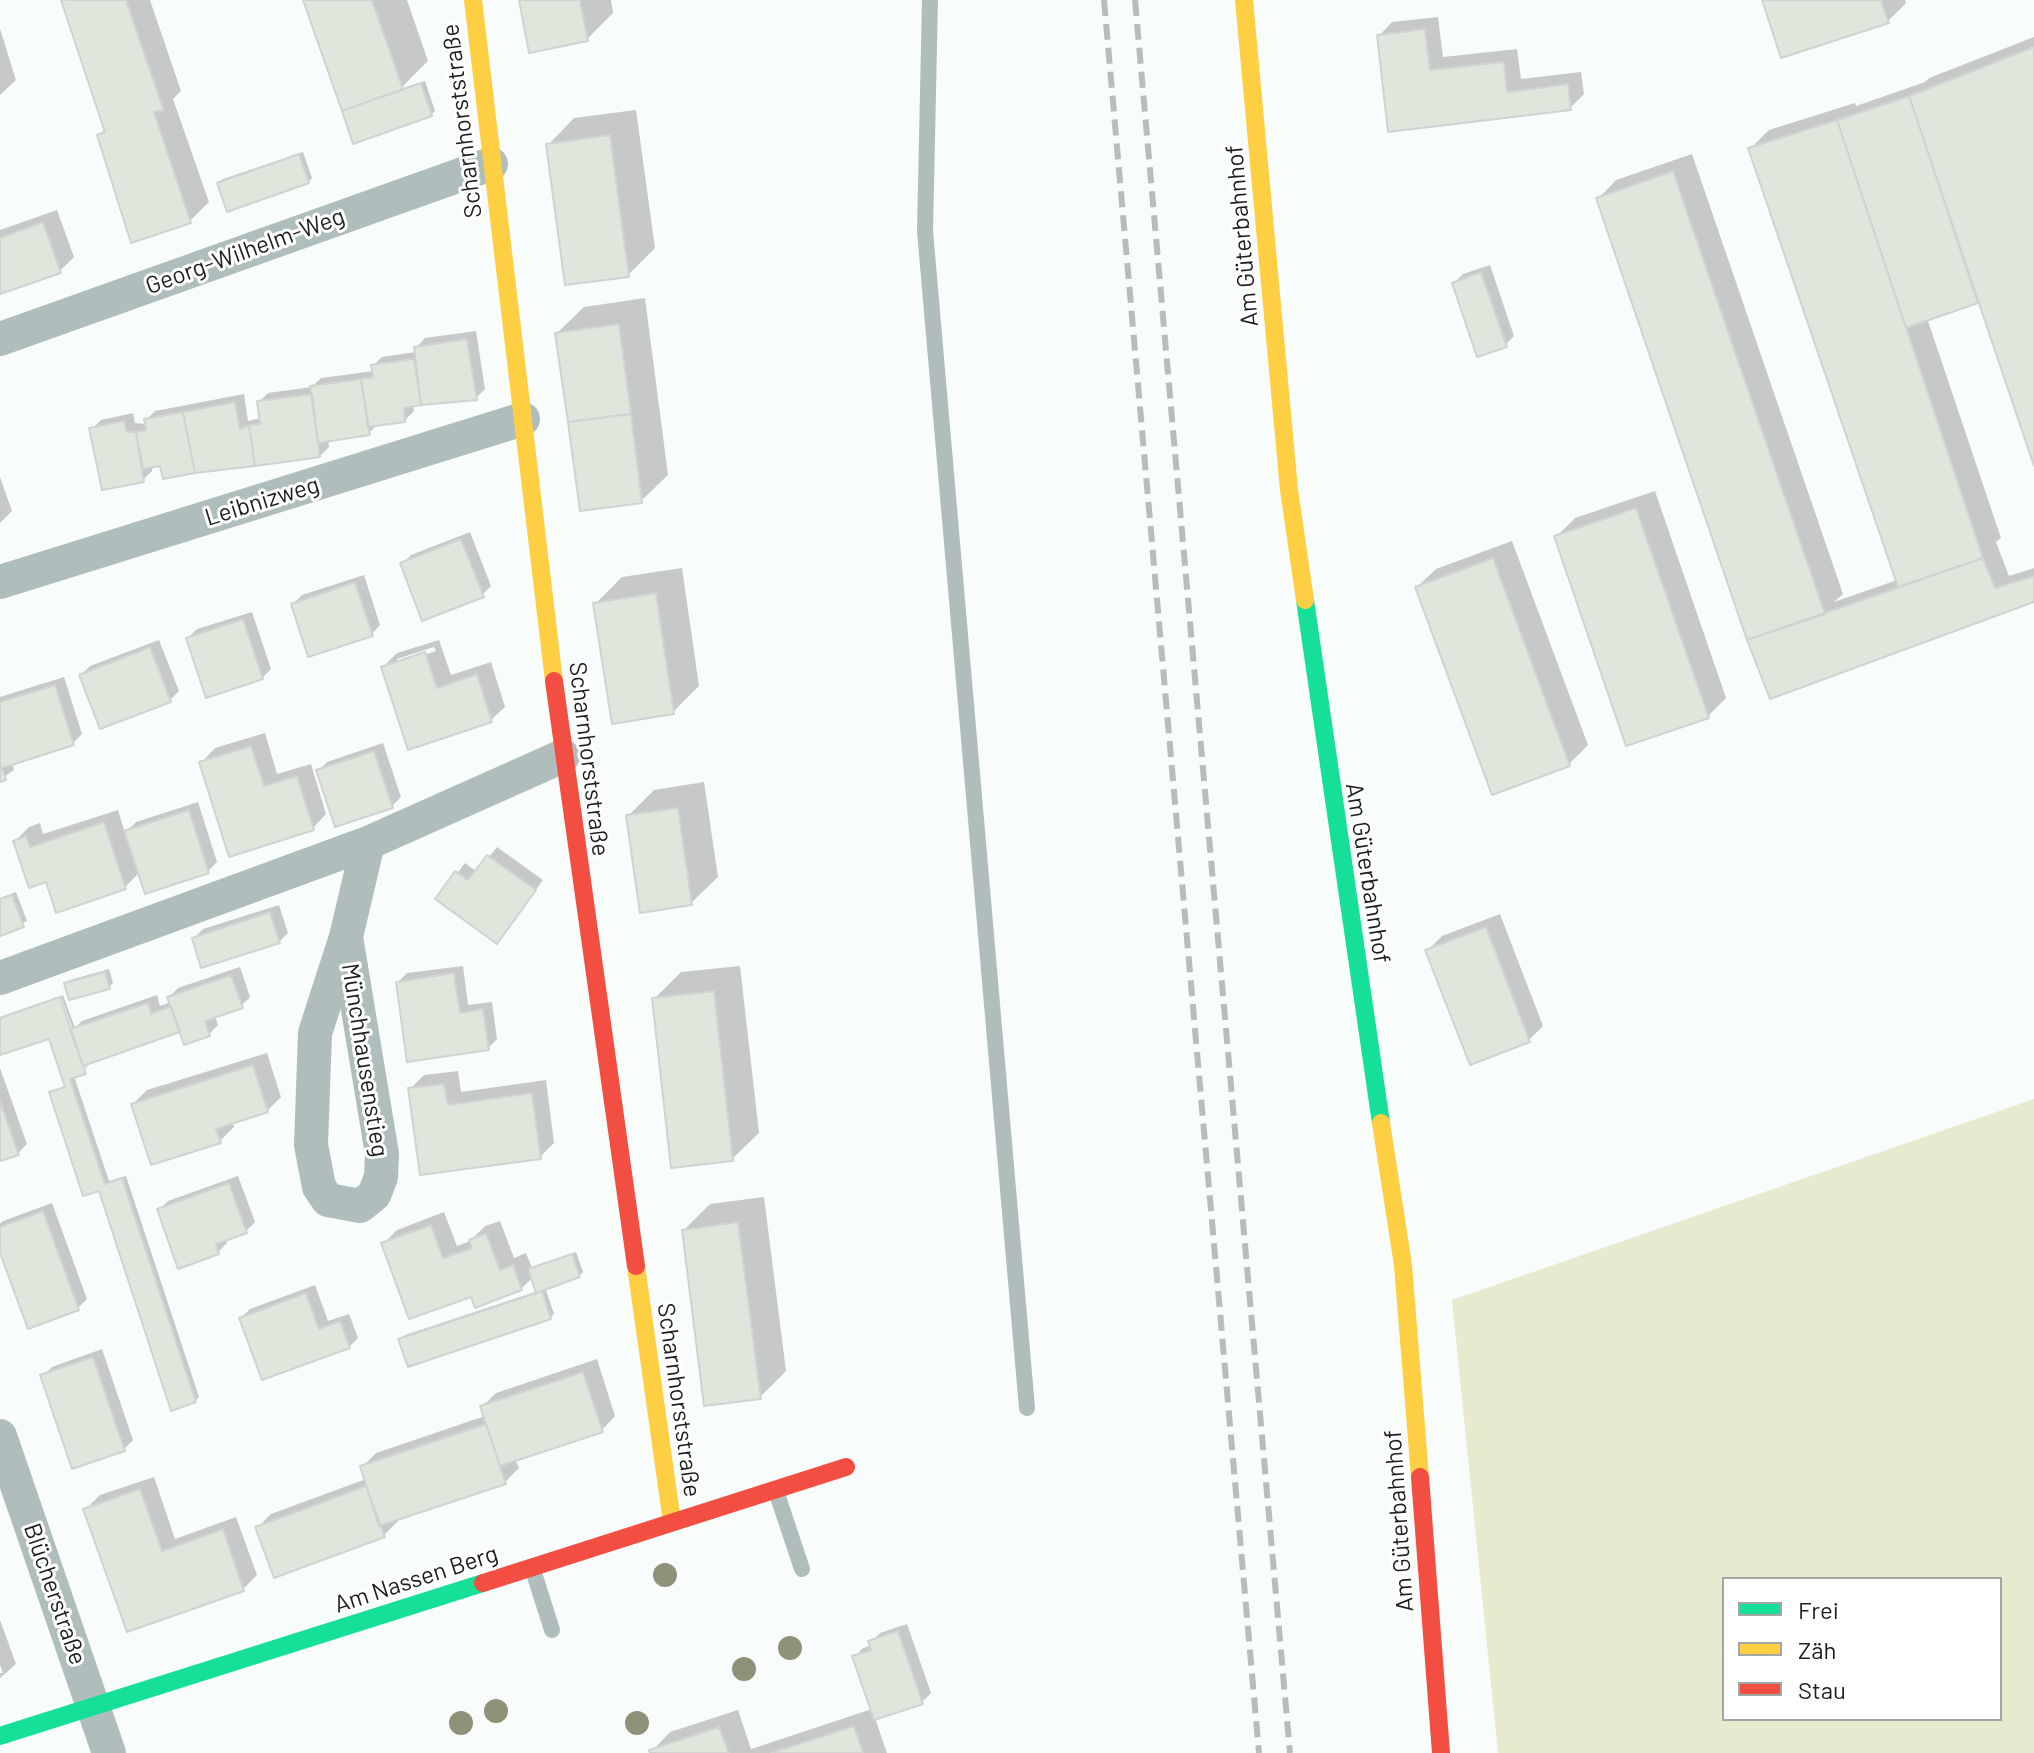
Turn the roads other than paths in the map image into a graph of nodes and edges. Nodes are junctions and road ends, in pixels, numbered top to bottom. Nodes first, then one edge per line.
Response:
1 (473, 0) edge
2 (930, 0) edge
3 (1244, 0) edge
4 (491, 164) junction
5 (0, 339) edge
6 (523, 419) junction
7 (0, 582) edge
8 (563, 756) junction
9 (368, 843) junction
10 (346, 937) junction
11 (0, 978) edge
12 (1027, 1408) dead end
13 (0, 1436) edge
14 (846, 1467) dead end
15 (775, 1490) junction
16 (672, 1522) junction
17 (532, 1566) junction
18 (802, 1569) dead end
19 (552, 1630) dead end
20 (94, 1707) junction
21 (0, 1736) edge
22 (109, 1753) edge
23 (1441, 1753) edge

1 - 4 street, Scharnhorststraße
2 - 12 lane
3 - 23 street, Am Güterbahnhof
4 - 5 street, Georg-Wilhelm-Weg
4 - 6 street, Scharnhorststraße
6 - 7 street, Leibnizweg
6 - 8 street, Scharnhorststraße
8 - 9 street
8 - 16 street, Scharnhorststraße
9 - 10 street, Münchhausenstieg
9 - 11 street
10 - 10 street, Münchhausenstieg
13 - 20 street, Blücherstraße
14 - 15 street, Am Nassen Berg
15 - 16 street, Am Nassen Berg
15 - 18 lane
16 - 17 street, Am Nassen Berg
17 - 19 lane
17 - 20 street, Am Nassen Berg
20 - 21 street, Am Nassen Berg
20 - 22 street, Blücherstraße

